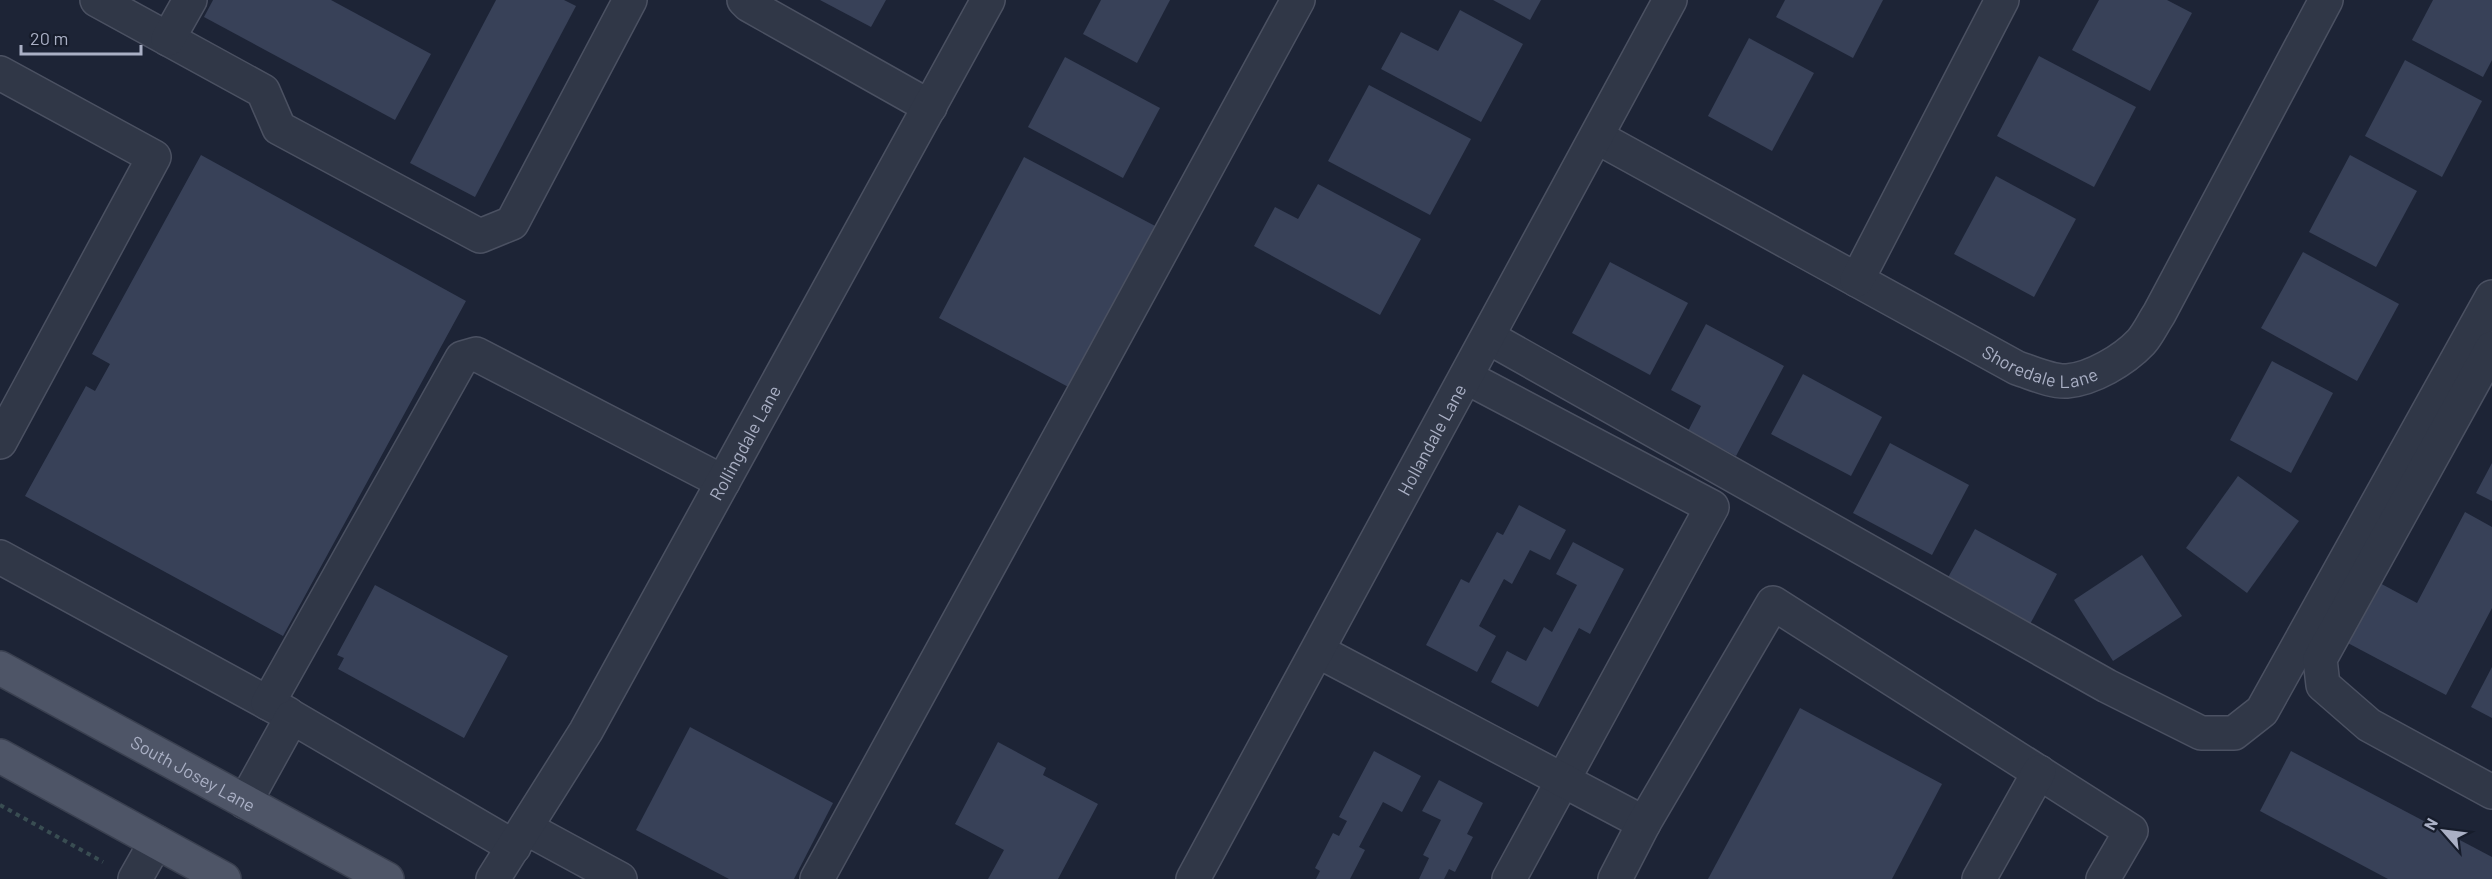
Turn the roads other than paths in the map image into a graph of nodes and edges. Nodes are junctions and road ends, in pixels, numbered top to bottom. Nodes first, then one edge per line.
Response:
1 (97, 0) edge
2 (190, 0) edge
3 (630, 0) edge
4 (744, 0) edge
5 (988, 0) edge
6 (1298, 0) edge
7 (1670, 0) edge
8 (2002, 0) edge
9 (2326, 0) edge
10 (168, 39) junction
11 (0, 73) edge
12 (930, 107) junction
13 (1597, 137) junction
14 (1857, 280) junction
15 (2492, 297) edge
16 (1488, 337) junction
17 (2492, 348) edge
18 (1466, 377) junction
19 (0, 442) edge
20 (723, 482) junction
21 (0, 557) edge
22 (1318, 651) junction
23 (0, 668) edge
24 (280, 710) junction
25 (0, 756) edge
26 (2038, 772) junction
27 (1562, 780) junction
28 (2492, 792) edge
29 (245, 802) junction
30 (1644, 823) junction
31 (520, 838) junction
32 (156, 842) junction
33 (124, 873) edge
34 (609, 876) edge
35 (224, 879) edge
36 (387, 879) edge
37 (493, 879) edge
38 (817, 879) edge
39 (1193, 879) edge
40 (1509, 879) edge
41 (1615, 879) edge
42 (1979, 879) edge
43 (2103, 879) edge

1 - 10 street
2 - 10 street
3 - 10 street
4 - 12 street
5 - 12 street, Rollingdale Lane
6 - 38 street
7 - 13 street, Hollandale Lane
8 - 14 street
9 - 14 street, Shoredale Lane
11 - 19 street
12 - 20 street, Rollingdale Lane
13 - 14 street, Shoredale Lane
13 - 16 street, Hollandale Lane
15 - 16 street
16 - 18 street, Hollandale Lane
17 - 28 street
18 - 22 street, Hollandale Lane
18 - 27 street
20 - 24 street
20 - 31 street, Rollingdale Lane
21 - 24 street
22 - 27 street
22 - 39 street, Hollandale Lane
23 - 29 main road, South Josey Lane
24 - 29 street
24 - 31 street
25 - 32 main road
26 - 30 street
26 - 42 street
26 - 43 street
27 - 30 street
27 - 40 street
29 - 36 main road, South Josey Lane
30 - 41 street
31 - 34 street
31 - 37 street, Rollingdale Lane
32 - 33 street
32 - 35 main road

